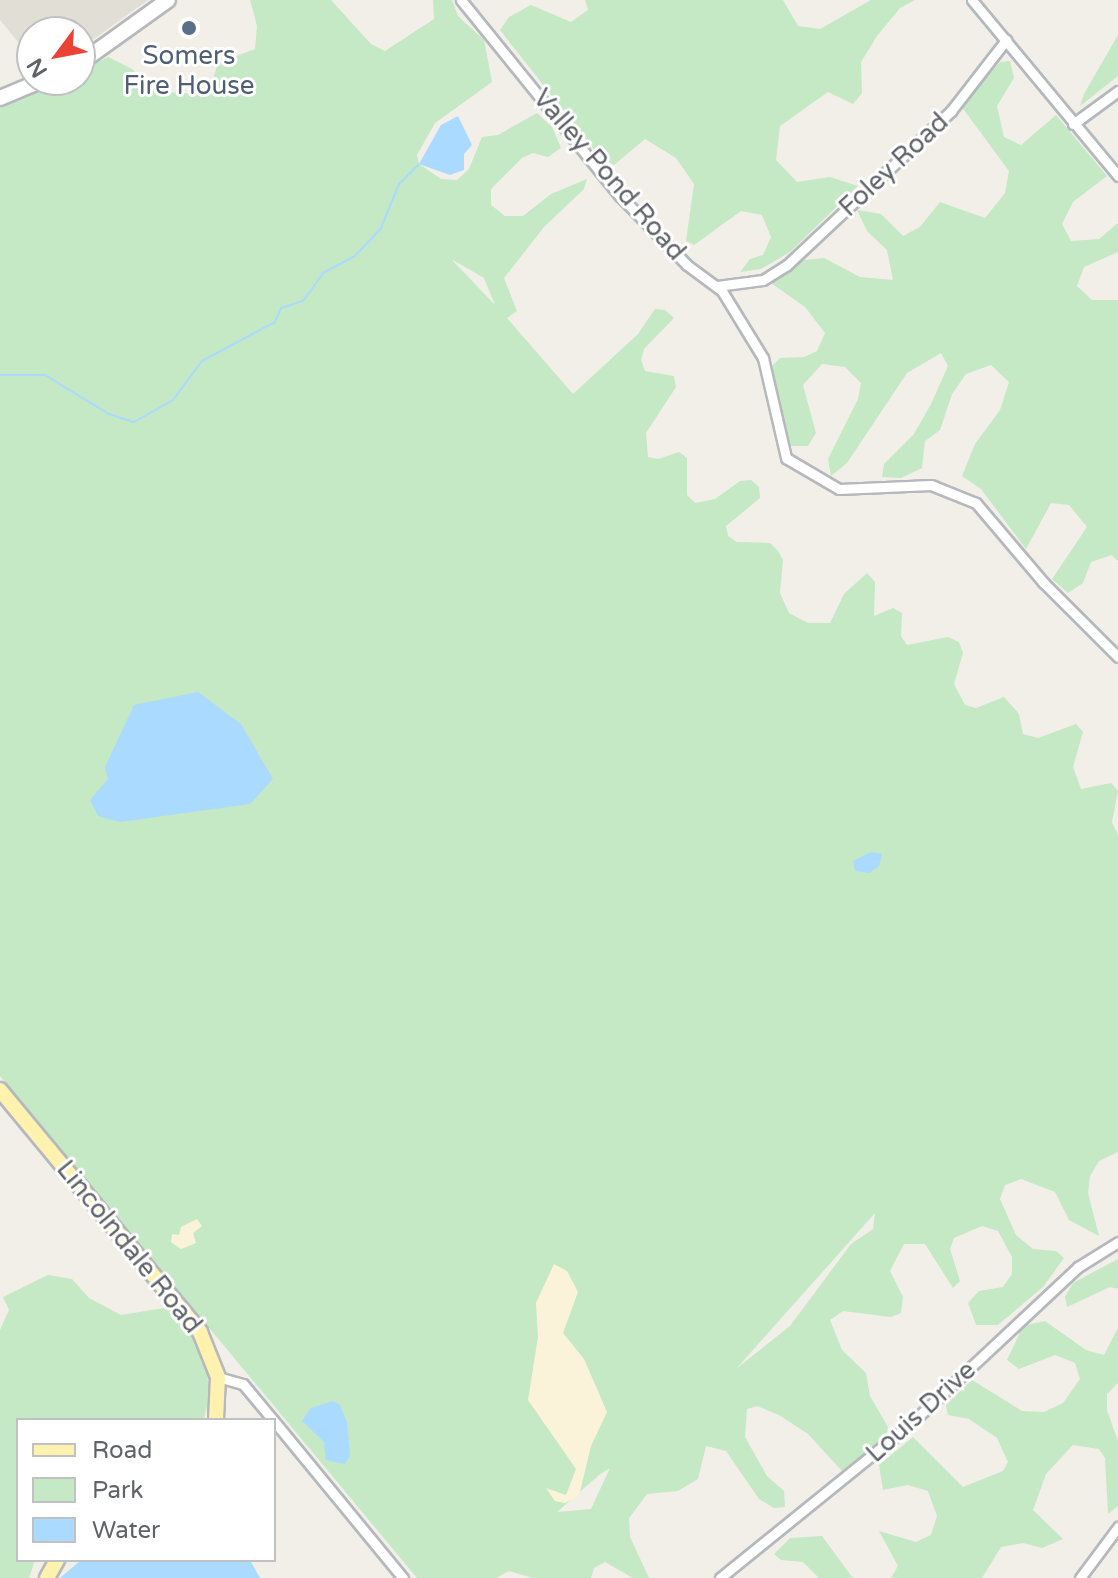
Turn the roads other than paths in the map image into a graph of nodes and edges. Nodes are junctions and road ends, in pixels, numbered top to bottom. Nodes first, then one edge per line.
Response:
1 (168, 0) edge
2 (461, 0) edge
3 (972, 0) edge
4 (1006, 40) junction
5 (96, 52) edge
6 (1118, 91) edge
7 (1073, 124) junction
8 (1118, 176) edge
9 (717, 286) junction
10 (1118, 657) edge
11 (0, 1090) edge
12 (1118, 1242) edge
13 (218, 1377) junction
14 (216, 1418) edge
15 (272, 1418) edge
16 (276, 1422) edge
17 (1118, 1527) edge
18 (403, 1578) edge
19 (720, 1578) edge
20 (1080, 1578) edge

1 - 5 main road
2 - 9 street, Valley Pond Road
3 - 4 street
4 - 7 street
4 - 9 street, Foley Road
6 - 7 street
7 - 8 street
9 - 10 street, Valley Pond Road
11 - 13 main road, Lincolndale Road
12 - 19 street, Louis Drive
13 - 14 main road, Lincolndale Road
13 - 15 street
16 - 18 street
17 - 20 street

